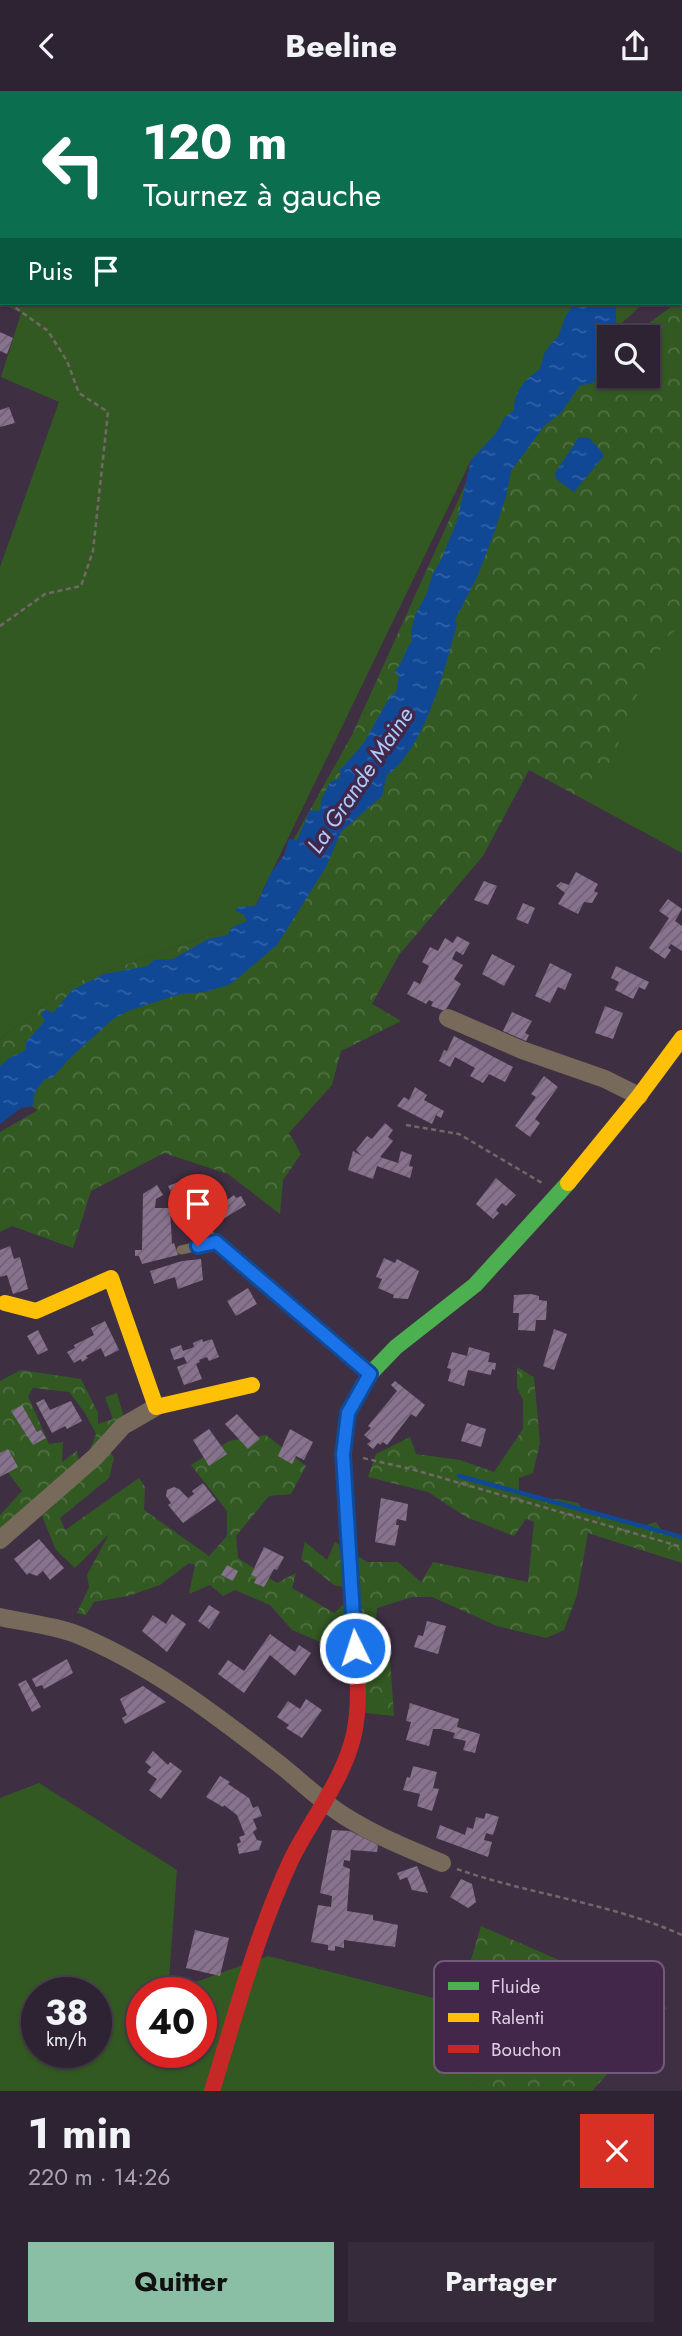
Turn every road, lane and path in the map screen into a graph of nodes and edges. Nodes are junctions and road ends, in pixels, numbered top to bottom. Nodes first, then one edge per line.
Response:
1 (12, 305) edge
2 (0, 626) edge
3 (448, 1018) dead end
4 (682, 1038) edge
5 (639, 1096) junction
6 (406, 1125) dead end
7 (559, 1194) junction
8 (180, 1202) dead end
9 (216, 1242) junction
10 (181, 1249) dead end
11 (5, 1303) dead end
12 (370, 1374) junction
13 (252, 1385) dead end
14 (156, 1407) junction
15 (343, 1454) junction
16 (0, 1540) edge
17 (682, 1547) edge
18 (0, 1617) edge
19 (323, 1801) junction
20 (442, 1863) joint
21 (682, 1935) edge
22 (212, 2091) edge

1 - 2 path
3 - 5 street
4 - 5 street
5 - 7 street
6 - 7 path
7 - 12 street
8 - 9 lane
9 - 10 lane
9 - 12 lane
11 - 14 street
12 - 15 street
13 - 14 street
14 - 16 street
15 - 17 path
15 - 19 street
18 - 19 street
19 - 20 street
19 - 22 street
20 - 21 path

